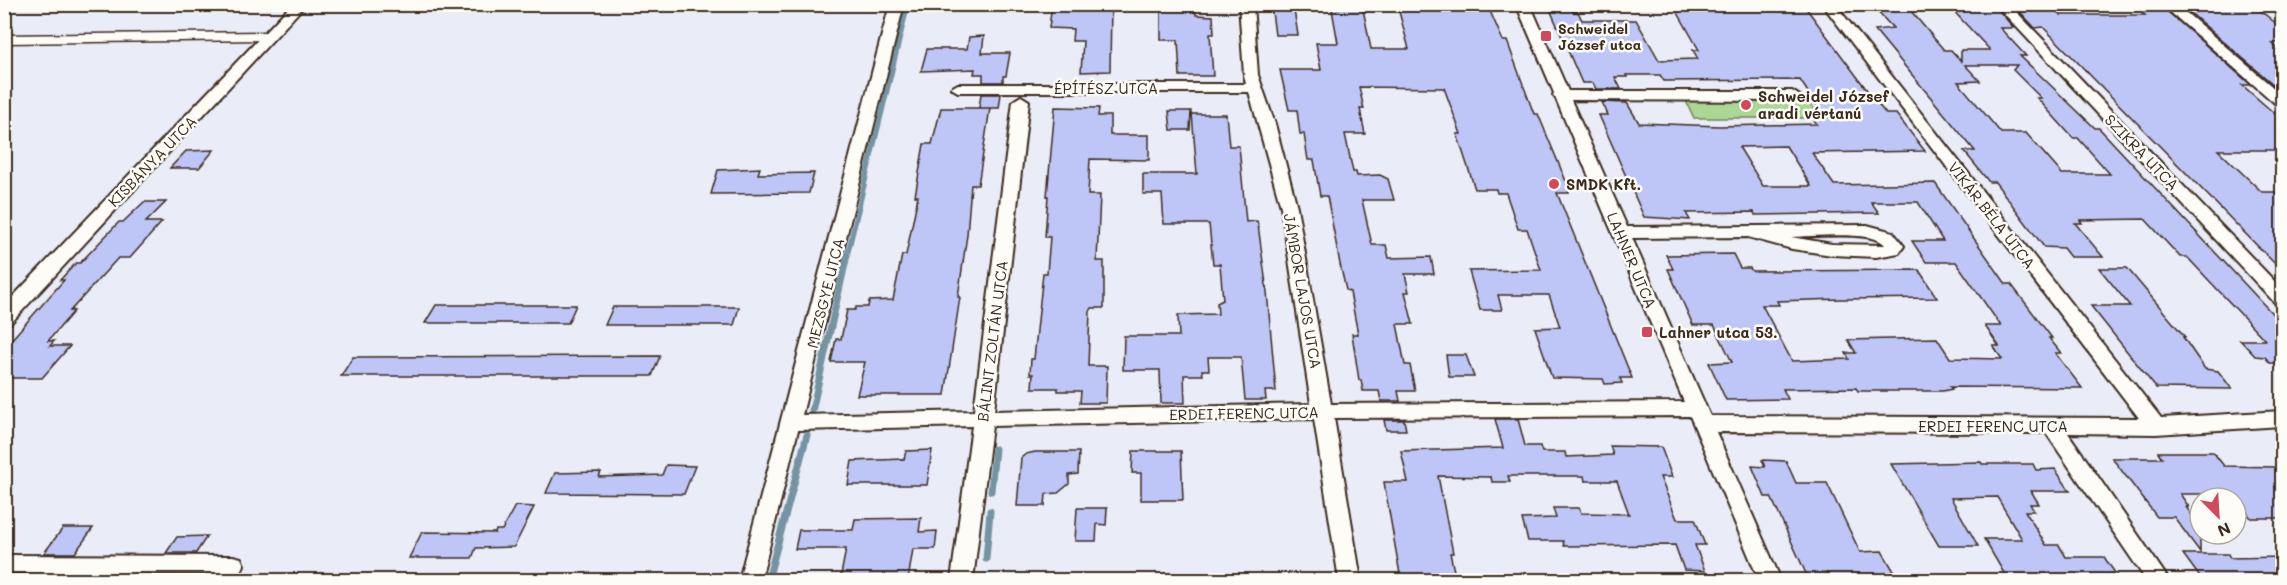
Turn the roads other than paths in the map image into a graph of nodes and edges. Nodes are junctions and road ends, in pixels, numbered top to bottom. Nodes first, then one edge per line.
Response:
1 (300, 4) edge
2 (897, 4) edge
3 (1246, 4) edge
4 (1523, 4) edge
5 (1828, 4) edge
6 (2001, 4) edge
7 (2167, 4) edge
8 (271, 36) junction
9 (4, 39) edge
10 (958, 88) dead end
11 (1254, 88) junction
12 (1560, 95) junction
13 (1792, 96) dead end
14 (1021, 101) dead end
15 (2283, 102) edge
16 (1752, 233) junction
17 (1621, 234) junction
18 (2283, 300) edge
19 (4, 318) edge
20 (1323, 411) junction
21 (1700, 417) junction
22 (2283, 419) edge
23 (982, 420) junction
24 (792, 423) junction
25 (2052, 426) junction
26 (2156, 426) junction
27 (4, 564) edge
28 (233, 565) dead end
29 (750, 580) edge
30 (962, 580) edge
31 (1350, 580) edge
32 (1770, 580) edge
33 (2158, 580) edge

1 - 8 street, KISBÁNYA UTCA
2 - 24 street, MEZSGYE UTCA
3 - 11 street, JÁMBOR LAJOS UTCA
4 - 12 street, LAHNER UTCA
5 - 26 street, VIKÁR BÉLA UTCA
6 - 18 street, SZIKRA UTCA
7 - 15 street
8 - 9 lane
8 - 19 street, KISBÁNYA UTCA
10 - 11 street, ÉPÍTÉSZ UTCA
11 - 20 street, JÁMBOR LAJOS UTCA
12 - 13 street
12 - 17 street, LAHNER UTCA
14 - 23 street, BÁLINT ZOLTÁN UTCA
16 - 16 street
16 - 17 street
17 - 21 street, LAHNER UTCA
20 - 21 street, ERDEI FERENC UTCA
20 - 23 street, ERDEI FERENC UTCA
20 - 31 street, JÁMBOR LAJOS UTCA
21 - 25 street, ERDEI FERENC UTCA
21 - 32 street, LAHNER UTCA
22 - 26 street, ERDEI FERENC UTCA
23 - 24 street, ERDEI FERENC UTCA
23 - 30 street, BÁLINT ZOLTÁN UTCA
24 - 29 street, MEZSGYE UTCA
25 - 26 street, ERDEI FERENC UTCA
25 - 33 street
27 - 28 street

